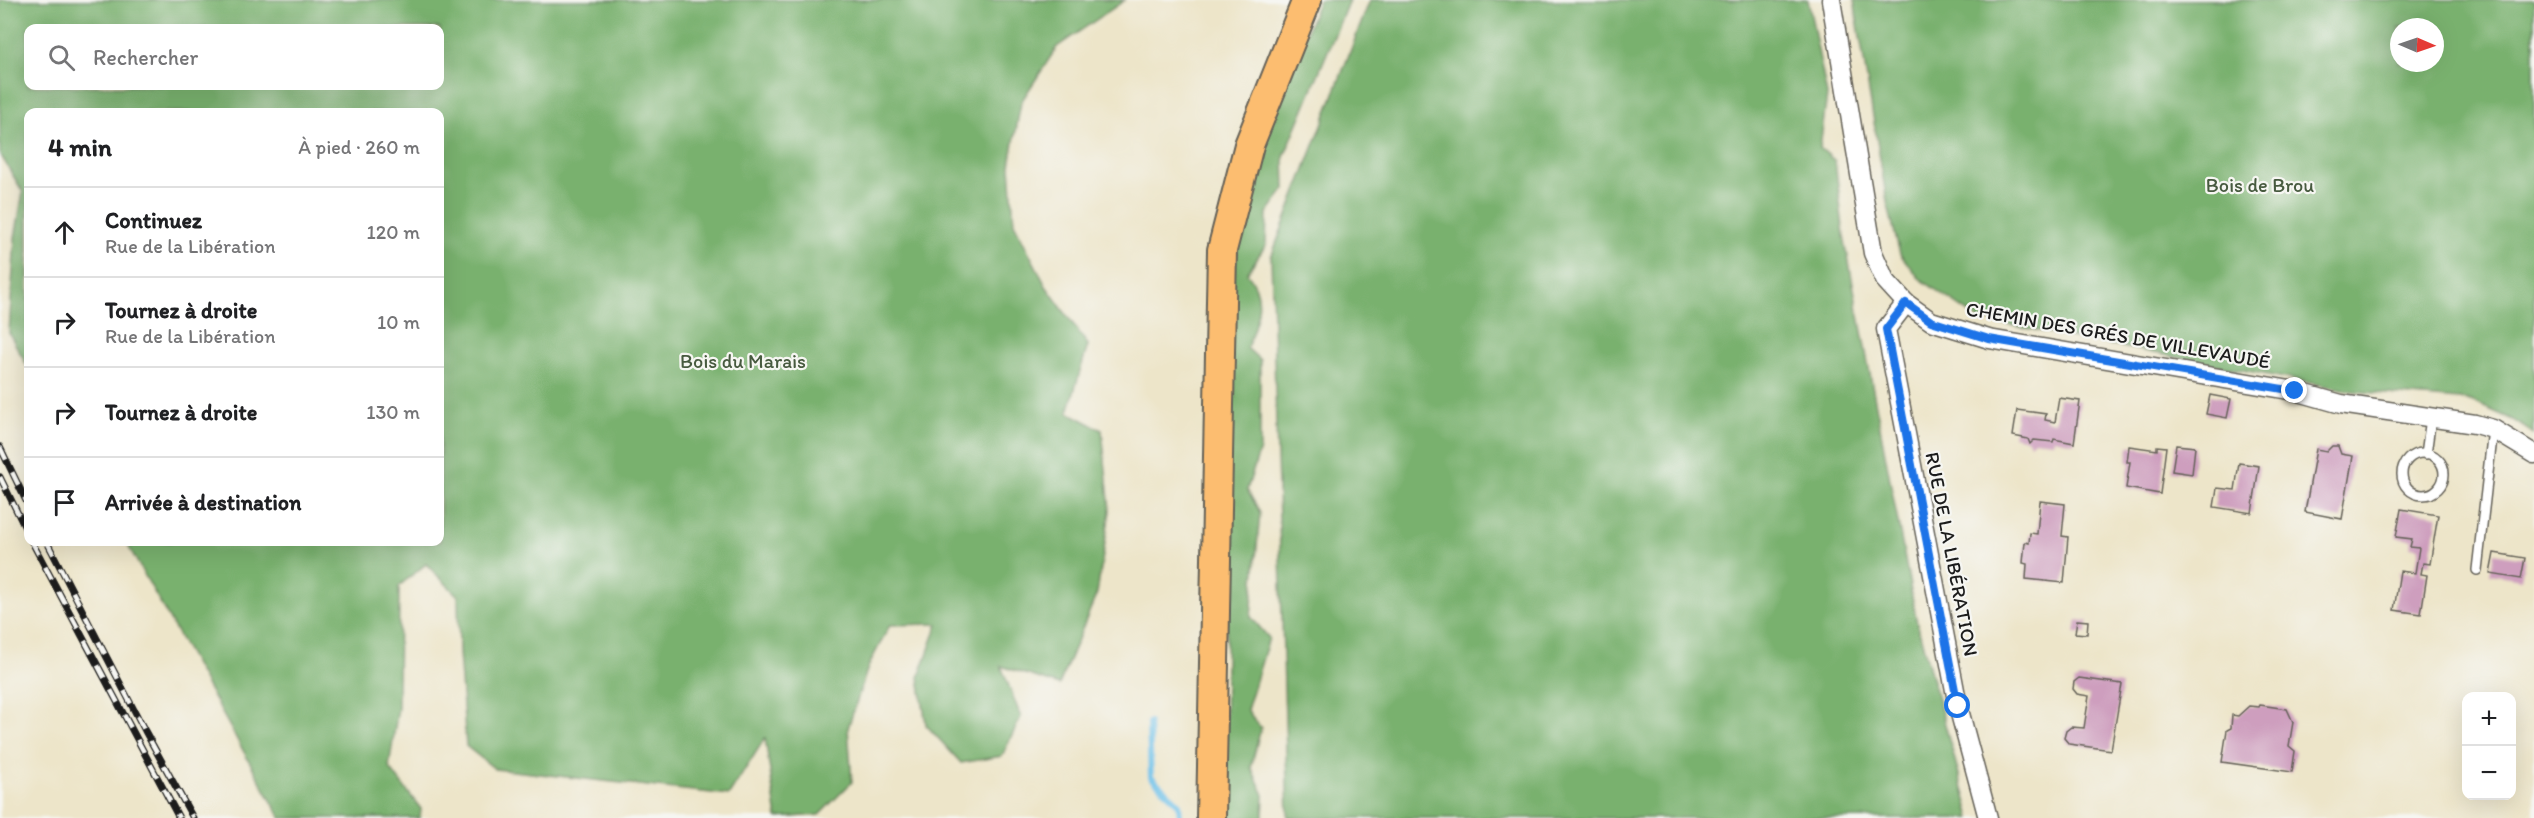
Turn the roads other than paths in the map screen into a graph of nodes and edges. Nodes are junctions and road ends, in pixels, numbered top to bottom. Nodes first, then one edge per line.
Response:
1 (1307, 0) edge
2 (1831, 0) edge
3 (1906, 303) junction
4 (2431, 418) junction
5 (2493, 429) junction
6 (2426, 454) junction
7 (2534, 454) edge
8 (2477, 570) dead end
9 (1211, 818) edge
10 (1988, 818) edge

1 - 9 main road
2 - 3 street, CHEMIN DES GRÉS DE VILLEVAUDÉ
3 - 4 street, CHEMIN DES GRÉS DE VILLEVAUDÉ
3 - 10 street, RUE DE LA LIBÉRATION
4 - 5 street, CHEMIN DES GRÉS DE VILLEVAUDÉ
4 - 6 lane
5 - 7 street, CHEMIN DES GRÉS DE VILLEVAUDÉ
5 - 8 lane
6 - 6 lane

